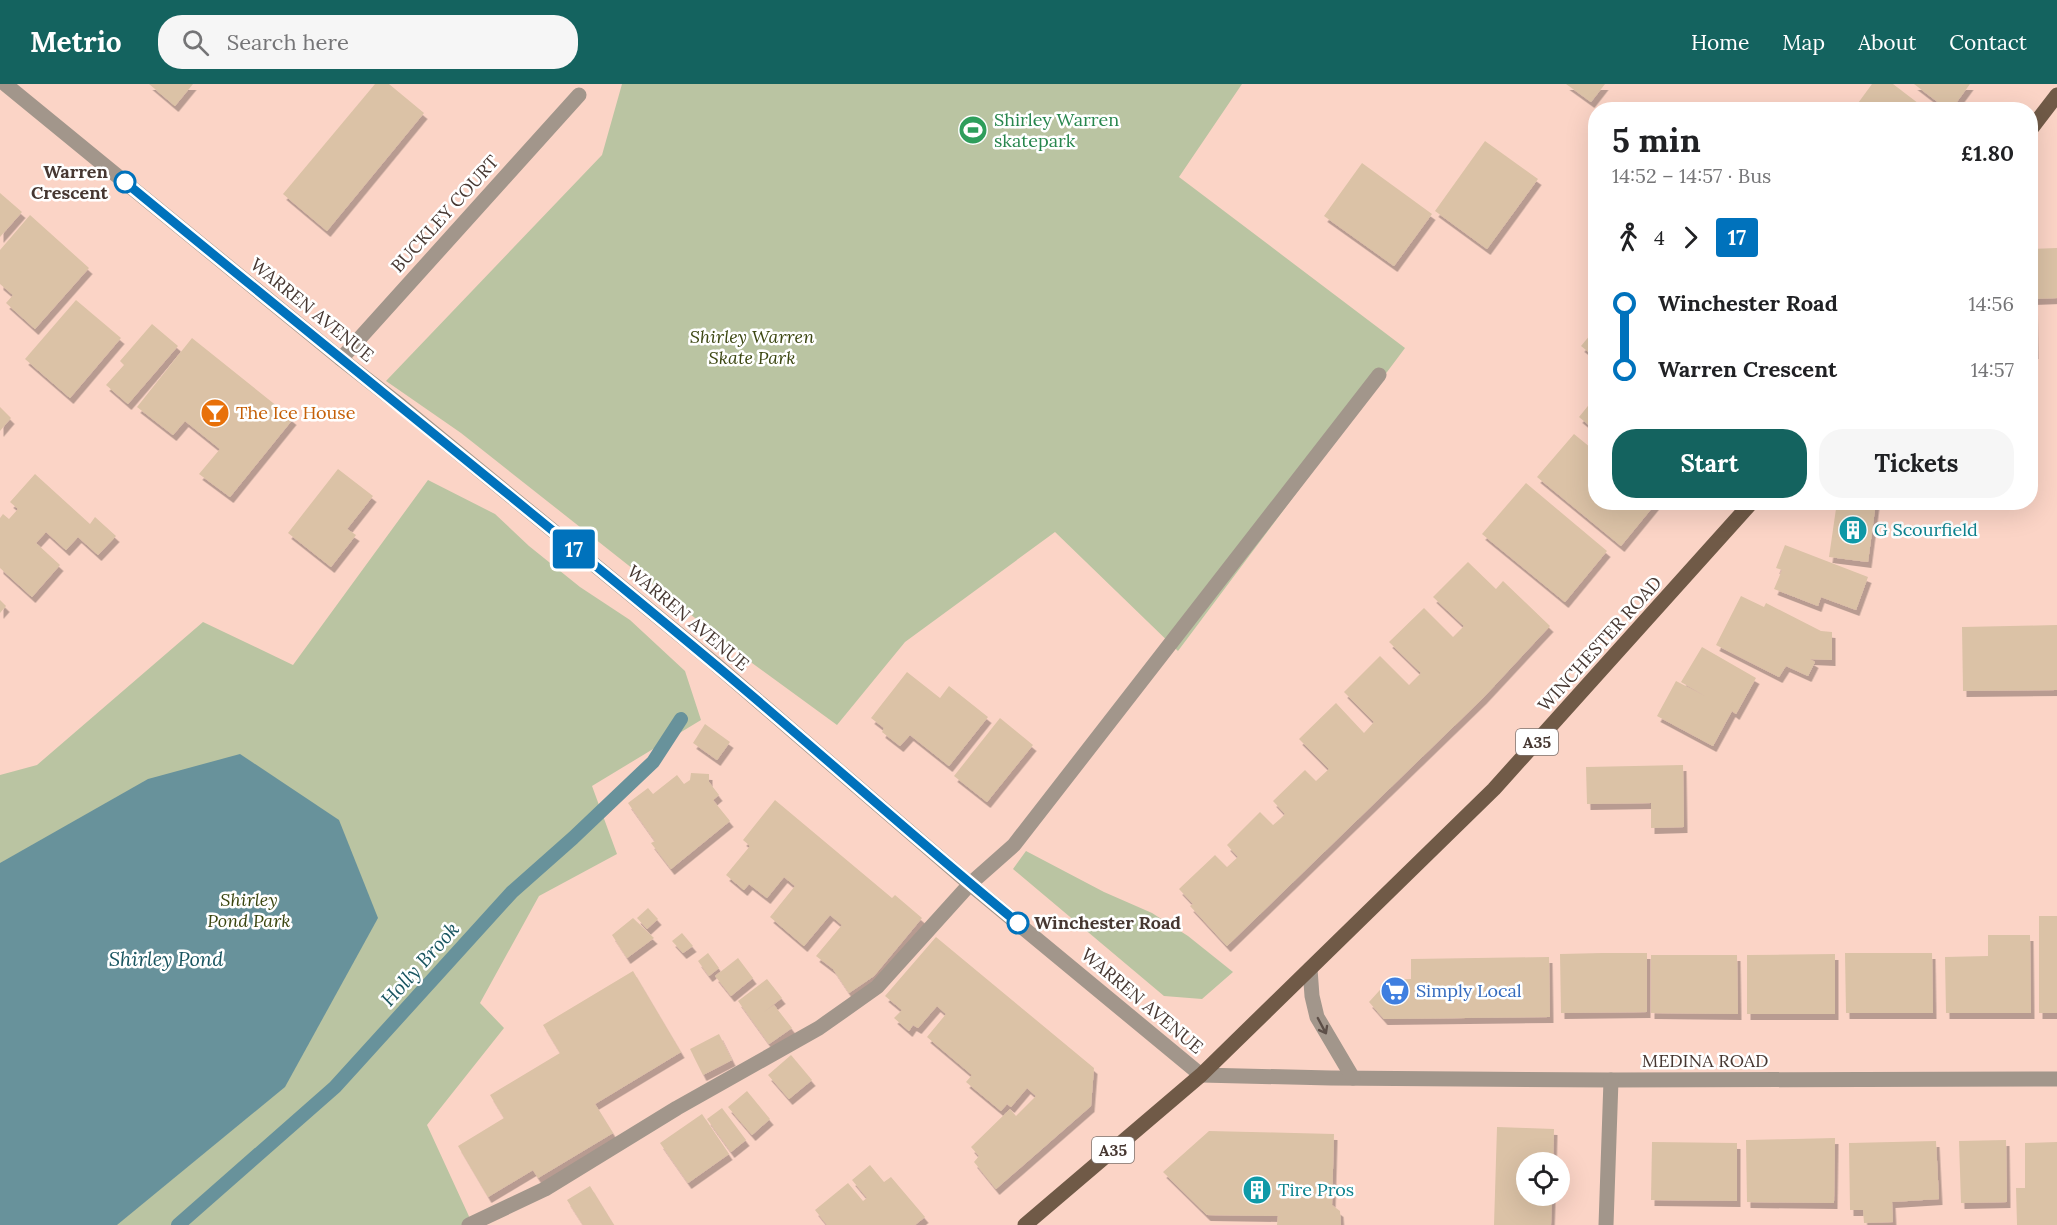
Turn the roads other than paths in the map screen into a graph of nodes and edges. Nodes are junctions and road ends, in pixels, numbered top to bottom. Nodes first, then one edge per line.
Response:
1 (5, 84) edge
2 (579, 95) dead end
3 (2057, 95) edge
4 (2038, 120) edge
5 (341, 359) junction
6 (1379, 375) dead end
7 (1745, 510) edge
8 (969, 884) junction
9 (1310, 969) junction
10 (1202, 1075) junction
11 (1353, 1078) junction
12 (2057, 1079) edge
13 (1611, 1080) junction
14 (469, 1225) edge
15 (1025, 1225) edge
16 (1606, 1225) edge

1 - 5 street, WARREN AVENUE
2 - 5 street, BUCKLEY COURT
3 - 4 main road
5 - 8 street, WARREN AVENUE
6 - 8 street
7 - 9 main road, WINCHESTER ROAD / A35
8 - 10 street, WARREN AVENUE
8 - 14 street
9 - 10 main road, WINCHESTER ROAD / A35
9 -> 11 street
10 - 11 street, MEDINA ROAD
10 - 15 main road, WINCHESTER ROAD / A35
11 - 13 street, MEDINA ROAD
12 - 13 street, MEDINA ROAD
13 - 16 street

